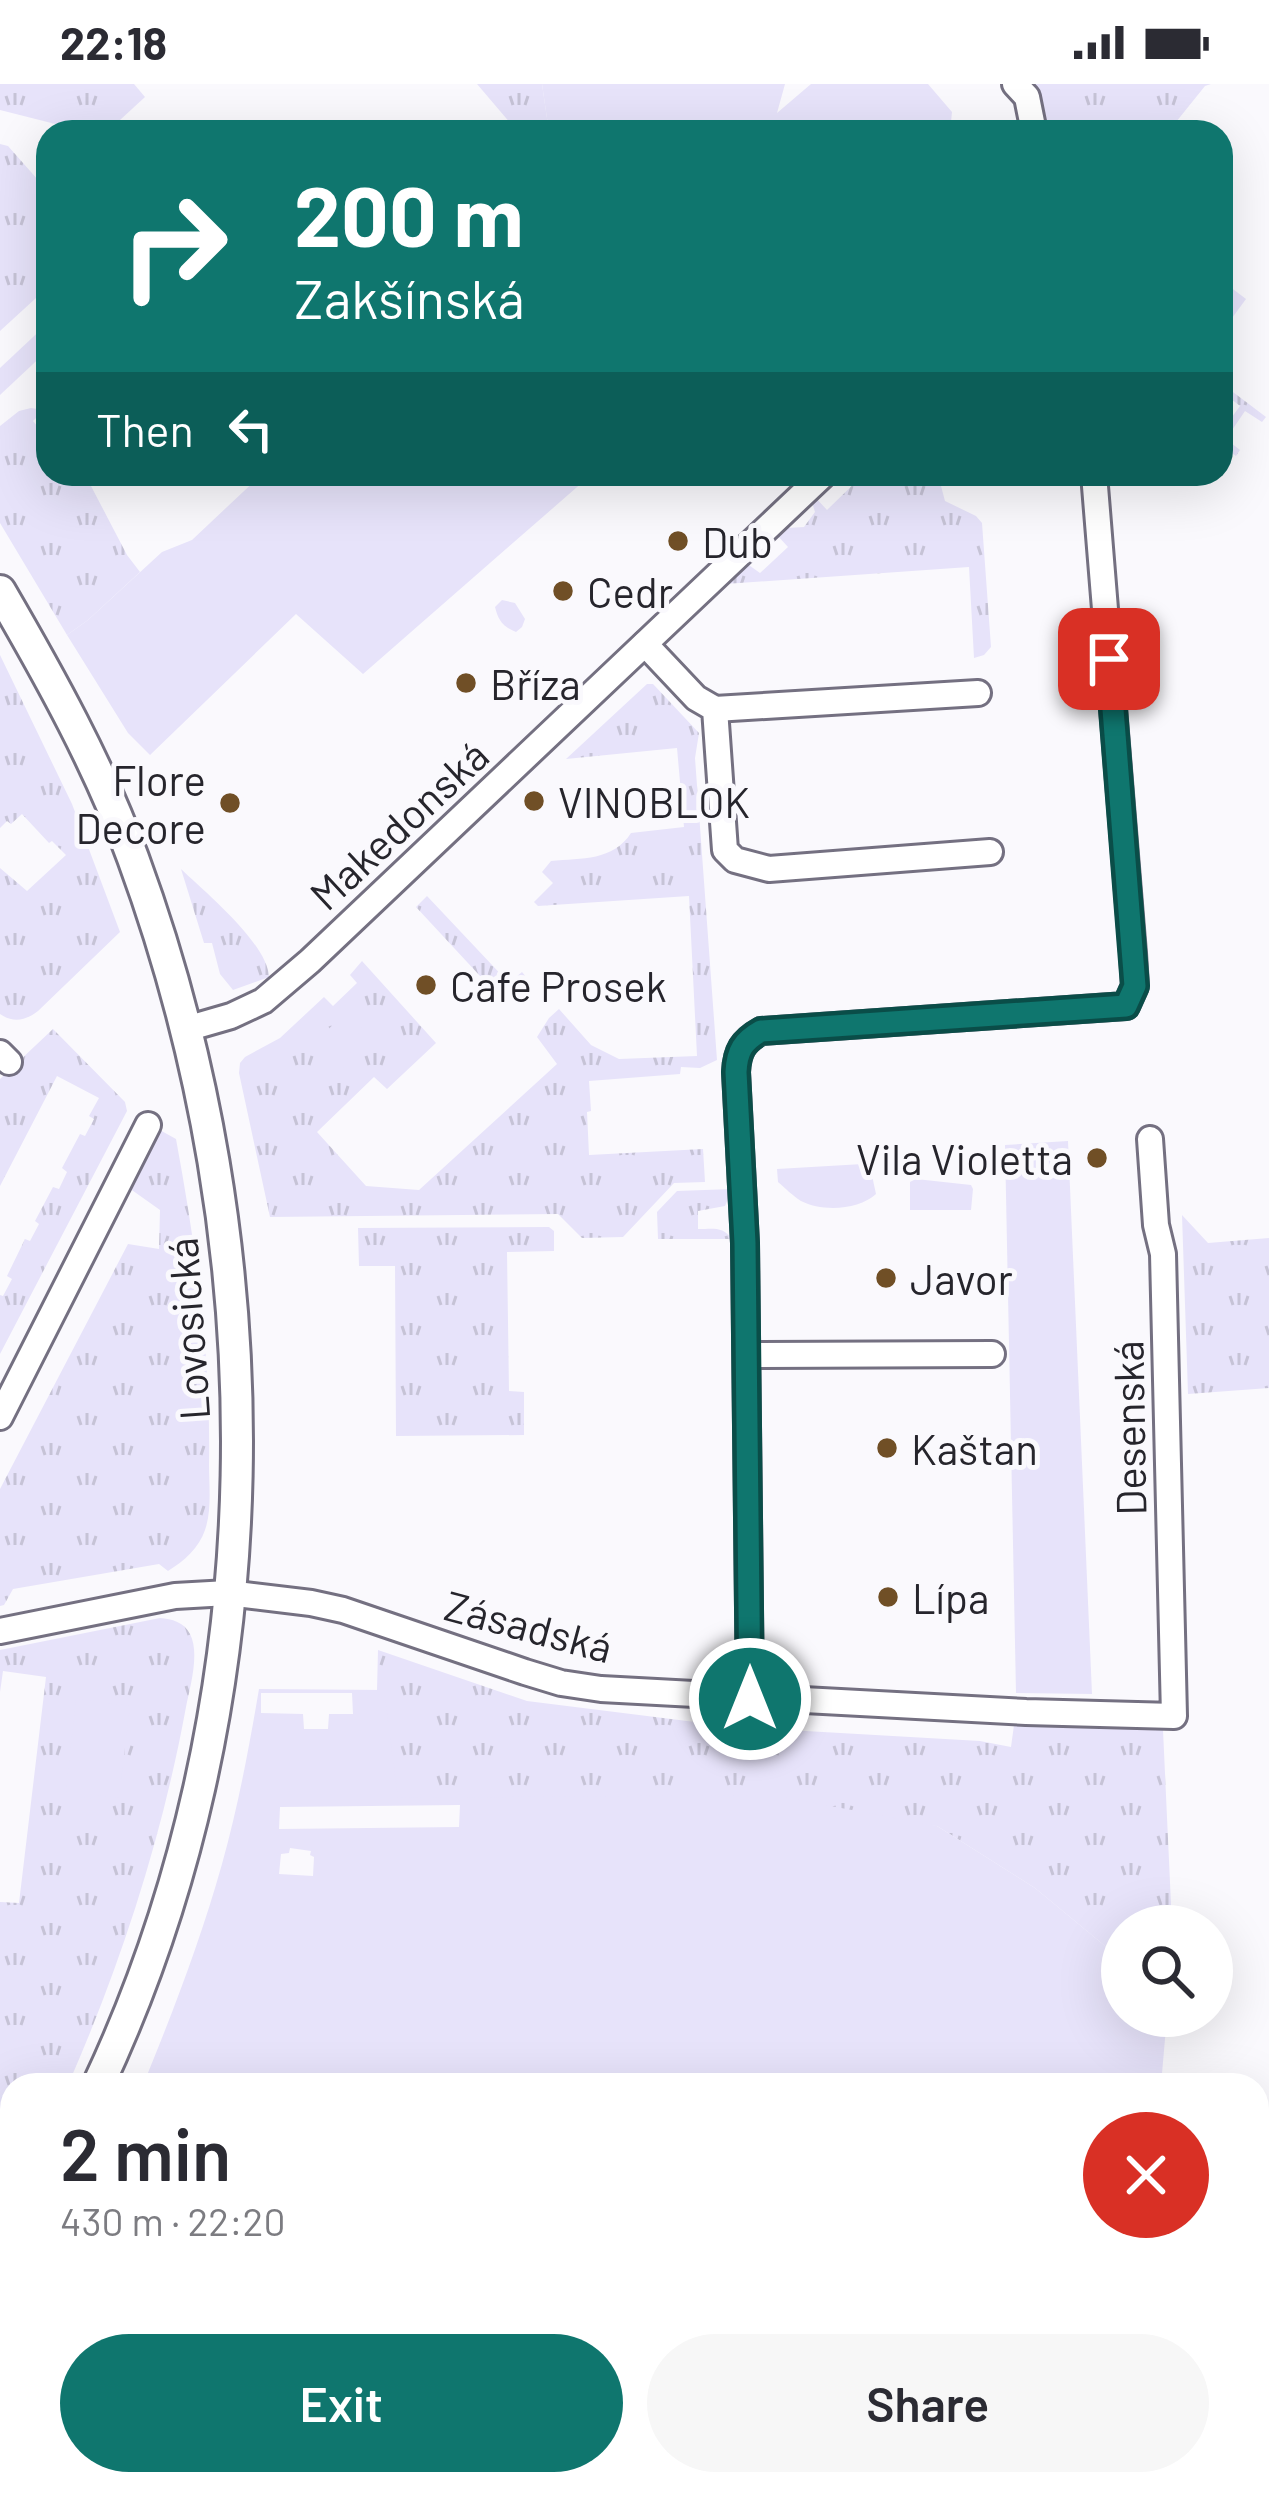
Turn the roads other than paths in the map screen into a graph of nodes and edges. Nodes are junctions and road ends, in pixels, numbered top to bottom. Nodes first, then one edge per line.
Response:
1 (1015, 84) edge
2 (1032, 120) edge
3 (811, 486) edge
4 (1095, 486) edge
5 (0, 591) edge
6 (645, 644) junction
7 (978, 693) dead end
8 (715, 709) junction
9 (991, 852) dead end
10 (186, 1029) junction
11 (148, 1125) dead end
12 (1150, 1138) dead end
13 (747, 1354) junction
14 (992, 1354) dead end
15 (0, 1417) edge
16 (228, 1593) junction
17 (0, 1631) edge
18 (750, 1699) junction
19 (1174, 1716) joint
20 (103, 2073) edge

1 - 2 street
3 - 6 street, Makedonská
4 - 13 street
5 - 10 street, Lovosická
6 - 8 street
6 - 10 street, Makedonská
7 - 8 street
8 - 9 street
10 - 16 street, Lovosická
11 - 15 street
12 - 19 street, Desenská
13 - 14 street
13 - 18 street
16 - 17 street, Zásadská
16 - 18 street, Zásadská
16 - 20 street, Lovosická
18 - 19 street, Zásadská

